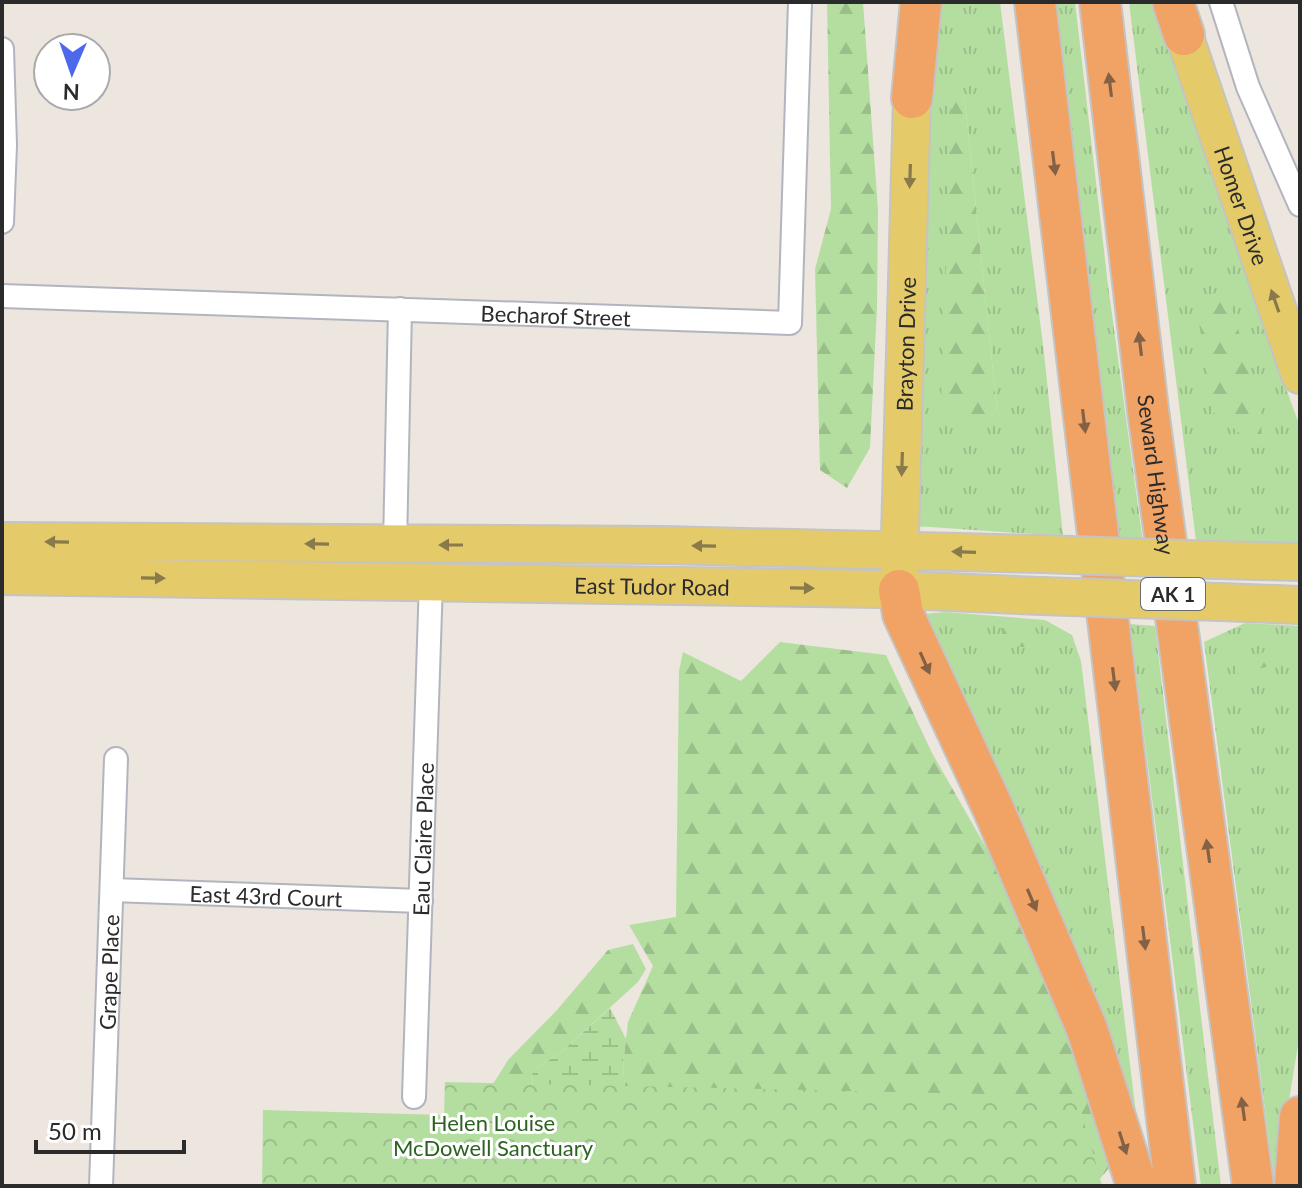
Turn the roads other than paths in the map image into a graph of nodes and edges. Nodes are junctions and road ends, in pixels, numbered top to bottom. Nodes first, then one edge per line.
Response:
1 (800, 2) edge
2 (921, 2) edge
3 (1035, 2) edge
4 (1100, 2) edge
5 (1221, 2) edge
6 (1178, 19) edge
7 (2, 49) edge
8 (912, 98) joint
9 (1300, 205) edge
10 (2, 222) edge
11 (2, 296) edge
12 (400, 309) junction
13 (1300, 375) edge
14 (2, 541) edge
15 (395, 545) junction
16 (900, 550) junction
17 (1300, 562) edge
18 (2, 576) edge
19 (431, 581) junction
20 (899, 590) junction
21 (1300, 605) edge
22 (116, 759) dead end
23 (112, 890) junction
24 (421, 901) junction
25 (414, 1097) dead end
26 (1300, 1117) edge
27 (101, 1186) edge
28 (1137, 1186) edge
29 (1175, 1186) edge
30 (1253, 1186) edge
31 (1295, 1186) edge

1 - 12 street, Becharof Street
2 - 8 highway
3 -> 29 highway
30 -> 4 highway, Seward Highway / AK 1
5 - 9 street
13 -> 6 main road, Homer Drive
7 - 10 street
8 -> 16 main road, Brayton Drive
11 - 12 street, Becharof Street
12 - 15 street
15 -> 14 main road, East Tudor Road
16 -> 15 main road, East Tudor Road
17 -> 16 main road, East Tudor Road, bridge
16 - 20 main road, Brayton Drive
18 -> 19 main road, East Tudor Road
19 -> 20 main road, East Tudor Road
19 - 24 street, Eau Claire Place
20 - 21 main road, East Tudor Road, bridge
20 -> 28 highway
22 - 23 street, Grape Place
23 - 24 street, East 43rd Court
23 - 27 street, Grape Place
24 - 25 street, Eau Claire Place
26 - 31 highway

